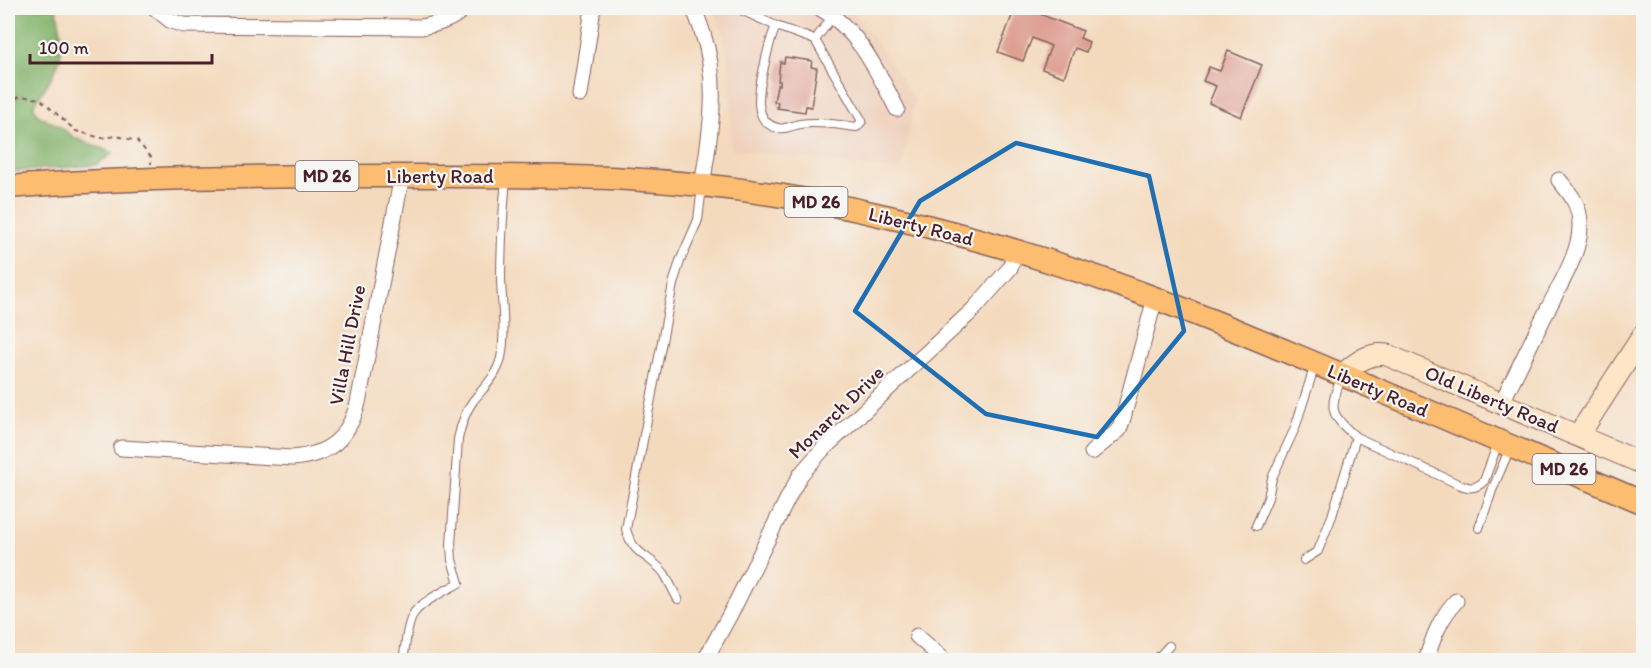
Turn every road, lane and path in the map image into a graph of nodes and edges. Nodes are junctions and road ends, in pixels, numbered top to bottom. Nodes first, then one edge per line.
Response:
1 (155, 8) edge
2 (465, 8) edge
3 (593, 8) edge
4 (693, 8) edge
5 (738, 9) dead end
6 (831, 10) edge
7 (776, 26) junction
8 (815, 40) junction
9 (580, 95) dead end
10 (8, 103) edge
11 (897, 109) dead end
12 (402, 176) junction
13 (506, 176) junction
14 (149, 178) junction
15 (1559, 180) dead end
16 (702, 186) junction
17 (8, 187) edge
18 (1016, 251) junction
19 (1155, 298) junction
20 (1644, 334) edge
21 (1315, 364) junction
22 (1342, 375) junction
23 (1502, 404) junction
24 (1578, 436) junction
25 (1356, 437) junction
26 (1505, 444) junction
27 (121, 448) dead end
28 (1092, 452) dead end
29 (1644, 464) edge
30 (1644, 503) edge
31 (1256, 526) dead end
32 (1479, 528) dead end
33 (1304, 560) dead end
34 (678, 599) dead end
35 (1456, 601) dead end
36 (917, 636) dead end
37 (1169, 646) dead end
38 (403, 660) edge
39 (705, 660) edge
40 (944, 660) edge
41 (1156, 660) edge
42 (1426, 660) edge

1 - 2 street
3 - 9 street
4 - 16 street
5 - 7 lane
6 - 8 lane
6 - 11 street
7 - 8 lane
7 - 8 lane
10 - 14 path
12 - 13 main road, Liberty Road / MD 26
12 - 14 main road, Liberty Road / MD 26
12 - 27 street, Villa Hill Drive
13 - 16 main road, Liberty Road / MD 26
13 - 38 lane
14 - 17 main road, Liberty Road / MD 26
15 - 23 street
16 - 18 main road, Liberty Road / MD 26
16 - 34 lane
18 - 19 main road, Liberty Road / MD 26
18 - 39 street, Monarch Drive
19 - 21 main road, Liberty Road / MD 26
19 - 28 street
20 - 24 street
21 - 22 main road, Liberty Road / MD 26
21 - 31 lane
22 - 23 street, Old Liberty Road
22 - 25 lane
22 - 26 main road, Liberty Road / MD 26
23 - 24 street, Old Liberty Road
24 - 29 street, Old Liberty Road
25 - 26 lane
25 - 33 lane
26 - 30 main road, Liberty Road / MD 26
26 - 32 lane
35 - 42 street
36 - 40 street
37 - 41 lane

